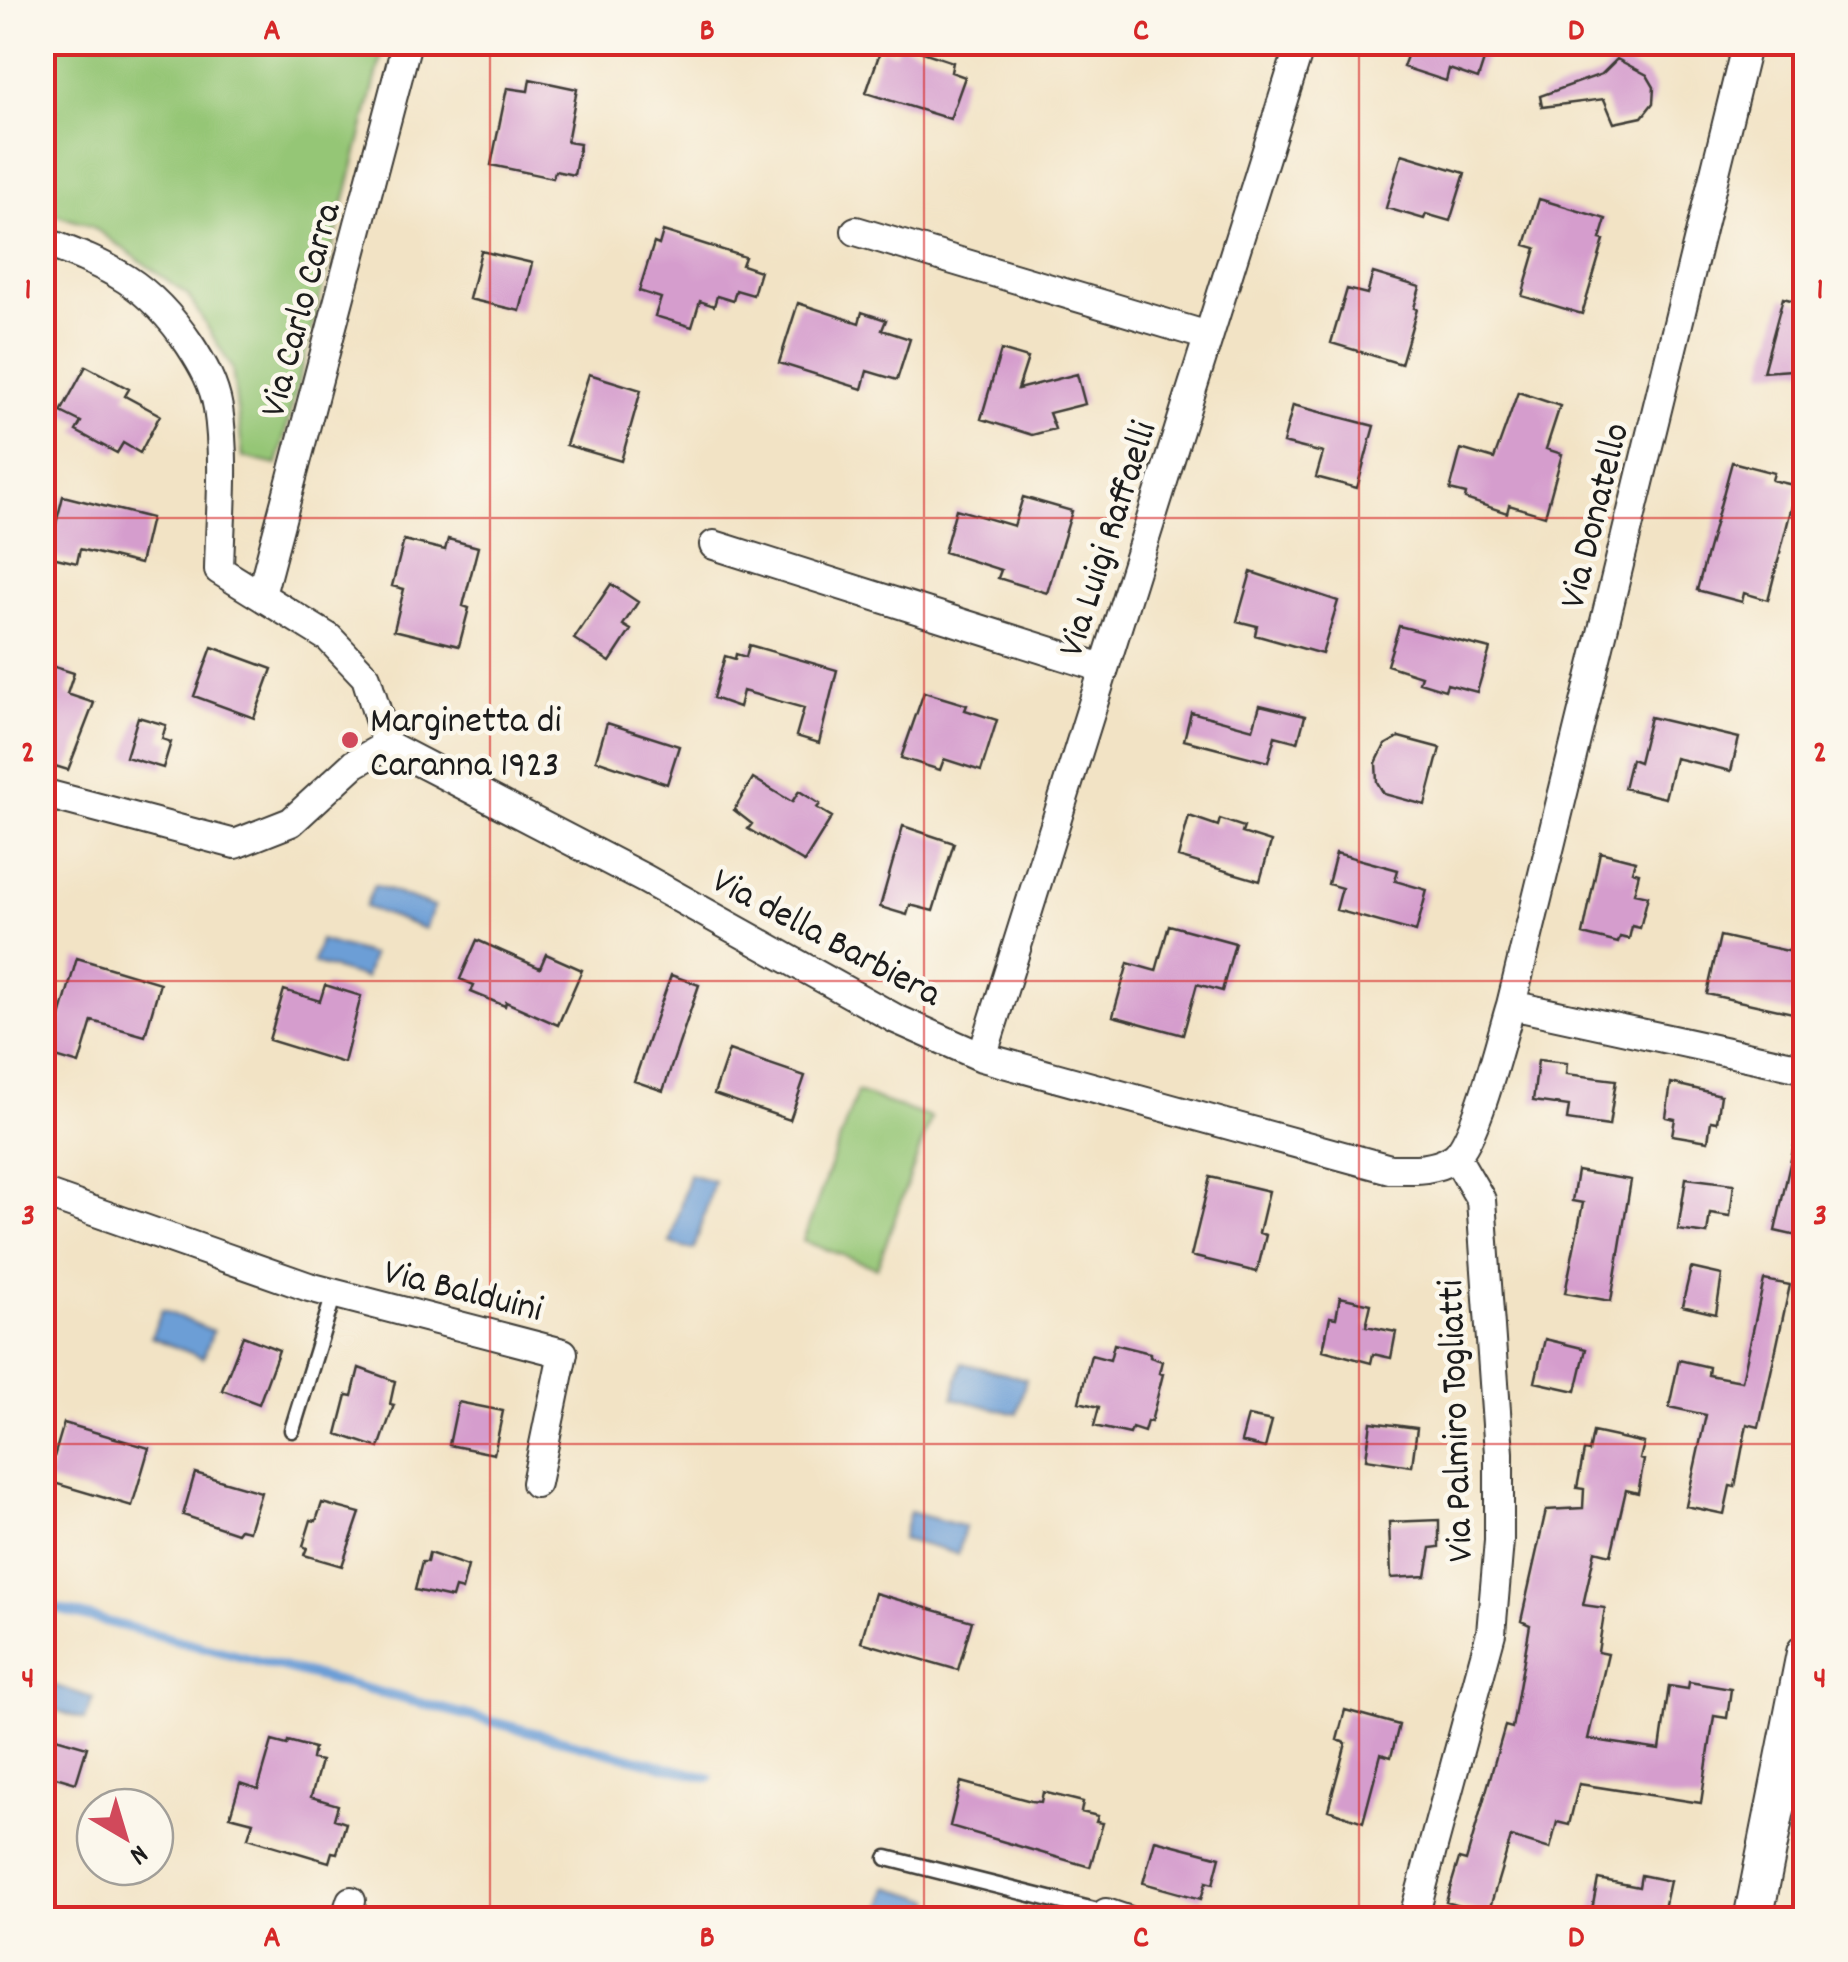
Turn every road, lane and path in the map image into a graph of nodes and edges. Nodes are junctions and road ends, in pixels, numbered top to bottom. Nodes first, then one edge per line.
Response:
1 (407, 42) edge
2 (1301, 42) edge
3 (1747, 42) edge
4 (856, 230) dead end
5 (42, 241) edge
6 (1208, 336) junction
7 (714, 544) dead end
8 (261, 595) junction
9 (1103, 668) junction
10 (387, 745) junction
11 (42, 792) edge
12 (1511, 1005) junction
13 (982, 1057) junction
14 (1806, 1069) edge
15 (1456, 1157) junction
16 (42, 1193) edge
17 (334, 1294) junction
18 (292, 1430) dead end
19 (536, 1483) dead end
20 (1804, 1664) edge
21 (887, 1858) dead end
22 (1112, 1917) edge
23 (1412, 1920) edge
24 (1753, 1920) edge

1 - 8 street, Via Carlo Carra
2 - 6 street, Via Luigi Raffaelli
3 - 12 street, Via Donatello
4 - 6 street
5 - 8 street
6 - 9 street, Via Luigi Raffaelli
7 - 9 street
8 - 10 street
9 - 13 street, Via Luigi Raffaelli
10 - 11 street
10 - 13 street, Via della Barbiera
12 - 14 street
12 - 15 street
13 - 15 street, Via della Barbiera
15 - 23 street, Via Palmiro Togliatti
16 - 17 street, Via Balduini
17 - 18 lane, Via Balduini
17 - 19 street, Via Balduini
20 - 24 street
21 - 22 lane

